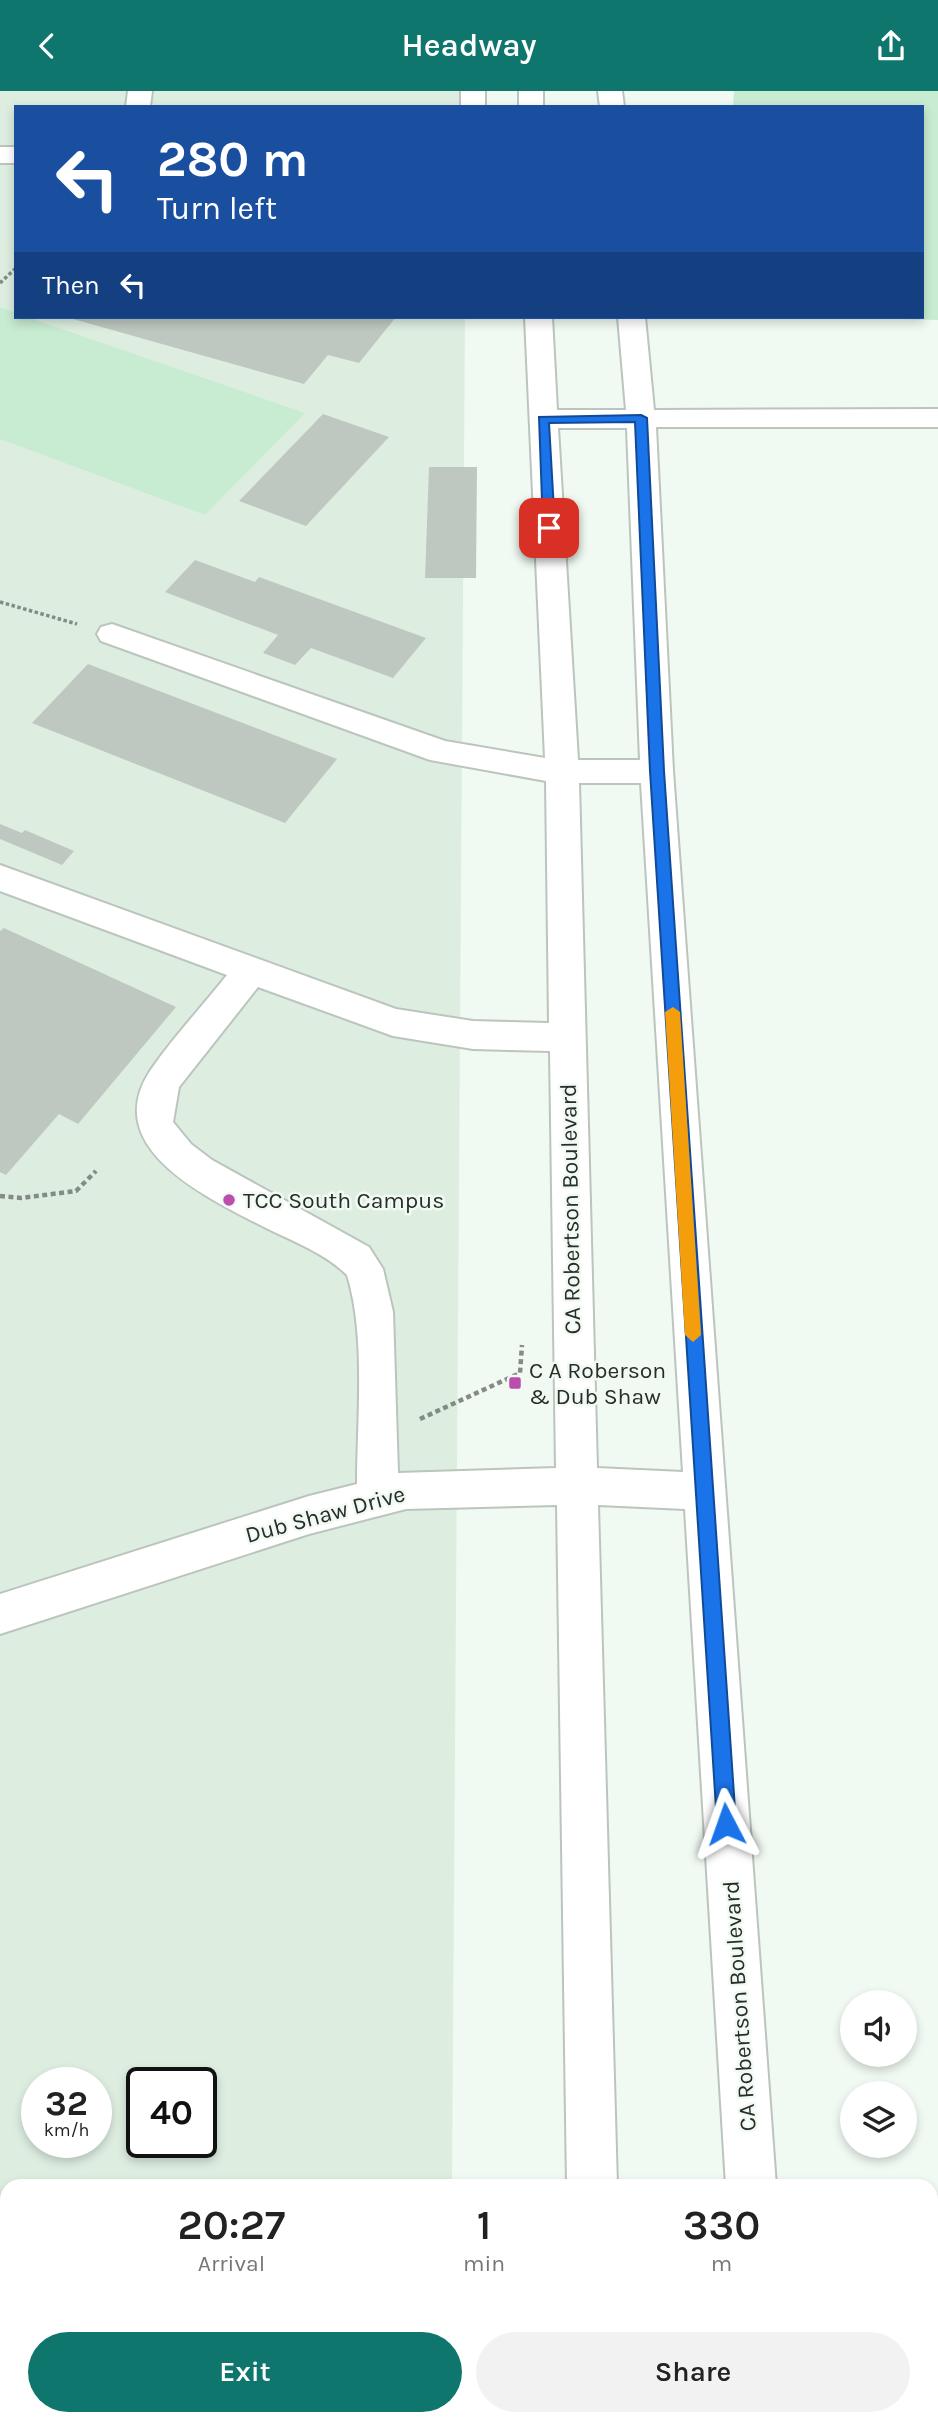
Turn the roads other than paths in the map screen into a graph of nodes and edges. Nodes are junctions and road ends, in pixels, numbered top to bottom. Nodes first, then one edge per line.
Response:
1 (538, 319) edge
2 (631, 319) edge
3 (641, 418) junction
4 (938, 418) edge
5 (543, 419) junction
6 (112, 634) road end
7 (657, 771) junction
8 (562, 772) junction
9 (0, 878) edge
10 (252, 969) junction
11 (567, 1037) junction
12 (576, 1486) junction
13 (703, 1491) junction
14 (378, 1497) junction
15 (0, 1614) edge
16 (592, 2179) edge
17 (751, 2179) edge

1 - 5 street, CA Robertson Boulevard
2 - 3 street, CA Robertson Boulevard
3 - 4 street
3 - 5 street
3 - 7 street, CA Robertson Boulevard
5 - 8 street, CA Robertson Boulevard
6 - 8 street
7 - 8 street
7 - 13 street, CA Robertson Boulevard
8 - 11 street, CA Robertson Boulevard
9 - 10 street
10 - 11 street
10 - 14 street
11 - 12 street, CA Robertson Boulevard
12 - 13 street, Dub Shaw Drive
12 - 14 street, Dub Shaw Drive
12 - 16 street, CA Robertson Boulevard
13 - 17 street, CA Robertson Boulevard
14 - 15 street, Dub Shaw Drive

